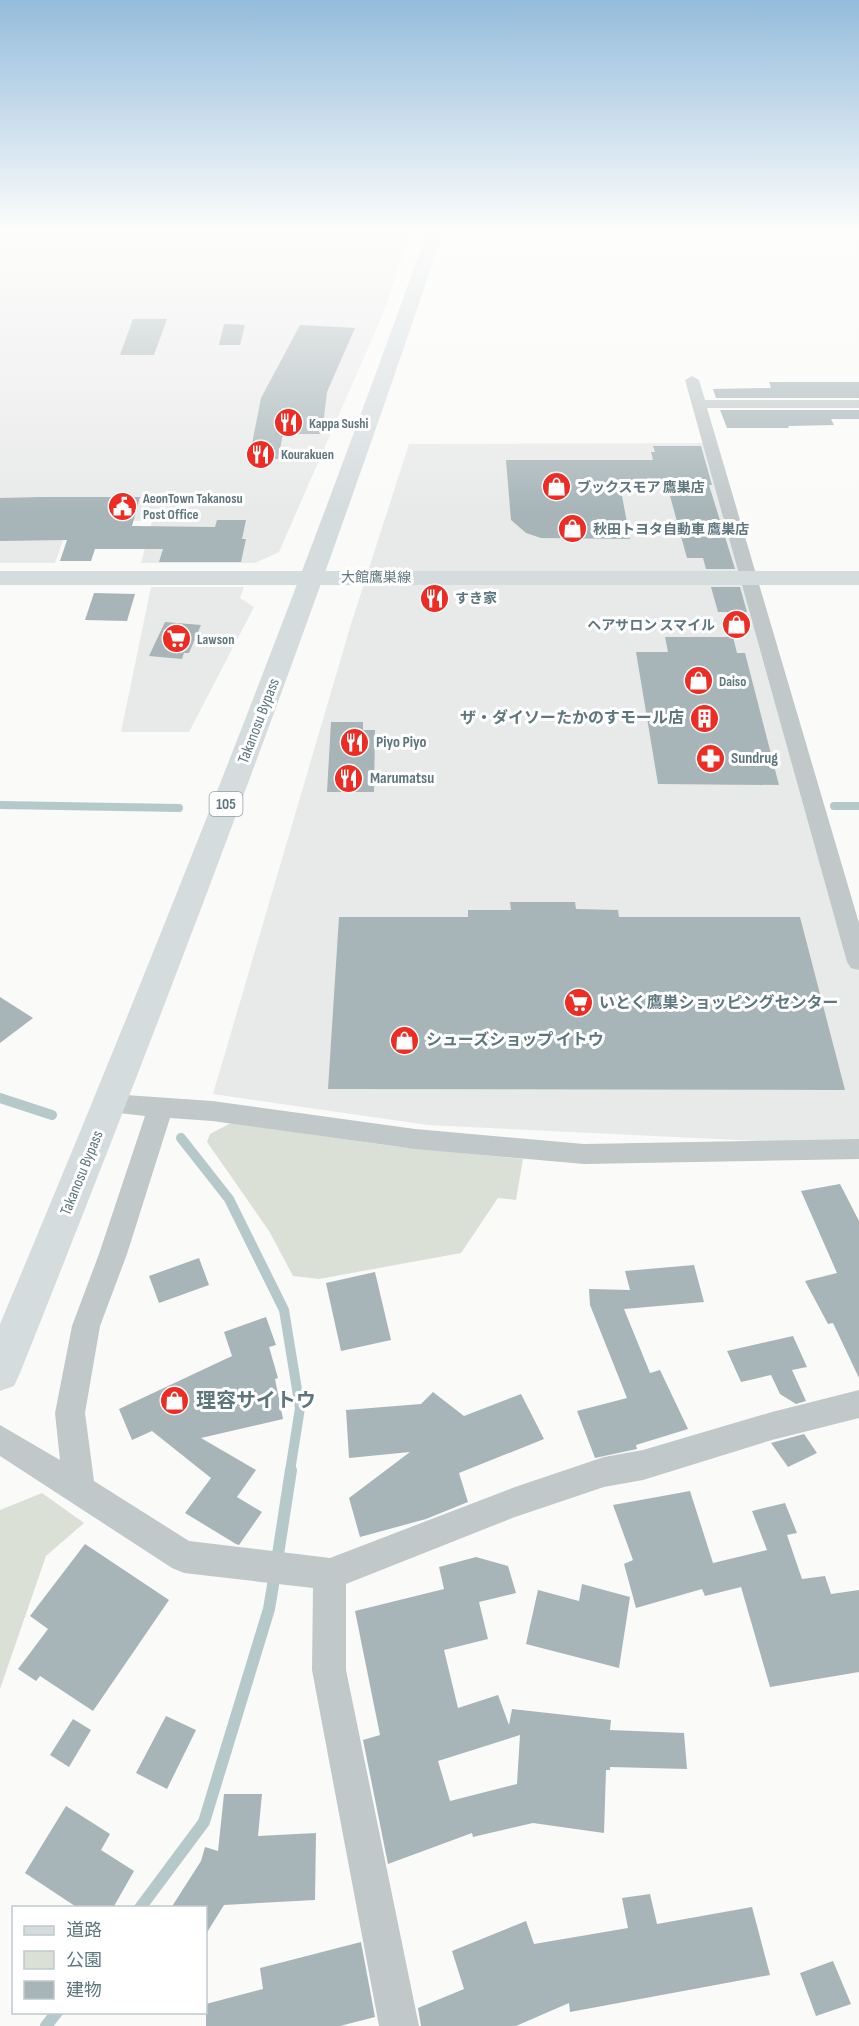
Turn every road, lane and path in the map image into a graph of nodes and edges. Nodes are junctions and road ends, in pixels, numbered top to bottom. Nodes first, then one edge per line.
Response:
1 (403, 324) edge
2 (692, 380) dead end
3 (699, 404) junction
4 (859, 404) edge
5 (314, 577) junction
6 (0, 578) edge
7 (750, 578) junction
8 (859, 578) edge
9 (859, 962) edge
10 (111, 1104) junction
11 (161, 1107) junction
12 (859, 1149) edge
13 (0, 1373) edge
14 (859, 1404) edge
15 (0, 1439) edge
16 (79, 1490) junction
17 (330, 1574) junction
18 (399, 2026) edge

1 - 5 main road, Takanosu Bypass / 105
2 - 3 street
3 - 4 street
3 - 7 street
5 - 6 main road, 大館鷹巣線
5 - 7 main road, 大館鷹巣線
5 - 10 main road, Takanosu Bypass / 105
7 - 8 main road, 大館鷹巣線
7 - 9 street
10 - 11 street
10 - 13 main road, Takanosu Bypass / 105
11 - 12 street
11 - 16 street
14 - 17 street
15 - 16 street
16 - 17 street
17 - 18 street

